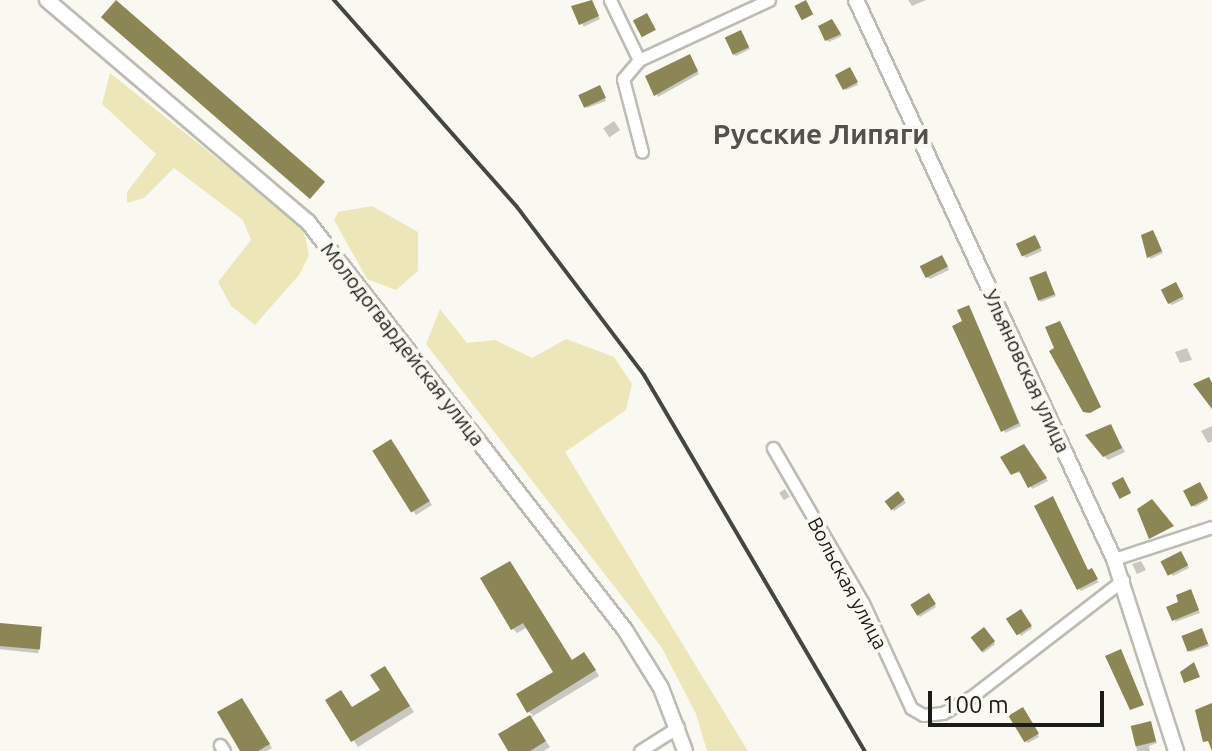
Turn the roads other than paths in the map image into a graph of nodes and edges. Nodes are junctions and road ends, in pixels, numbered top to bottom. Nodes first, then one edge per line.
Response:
1 (47, 0) edge
2 (610, 0) edge
3 (769, 0) edge
4 (856, 0) edge
5 (639, 60) junction
6 (642, 152) dead end
7 (773, 448) dead end
8 (1212, 527) edge
9 (1114, 559) junction
10 (1123, 580) junction
11 (678, 727) junction
12 (640, 751) edge
13 (685, 751) edge
14 (1176, 751) edge

1 - 11 street, Молодогвардейская улица
2 - 5 street
3 - 5 street
4 - 9 street, Ульяновская улица
5 - 6 street
7 - 10 street, Вольская улица
8 - 9 street
9 - 10 street, Ульяновская улица
10 - 14 street, Ульяновская улица
11 - 12 street
11 - 13 street, Молодогвардейская улица

